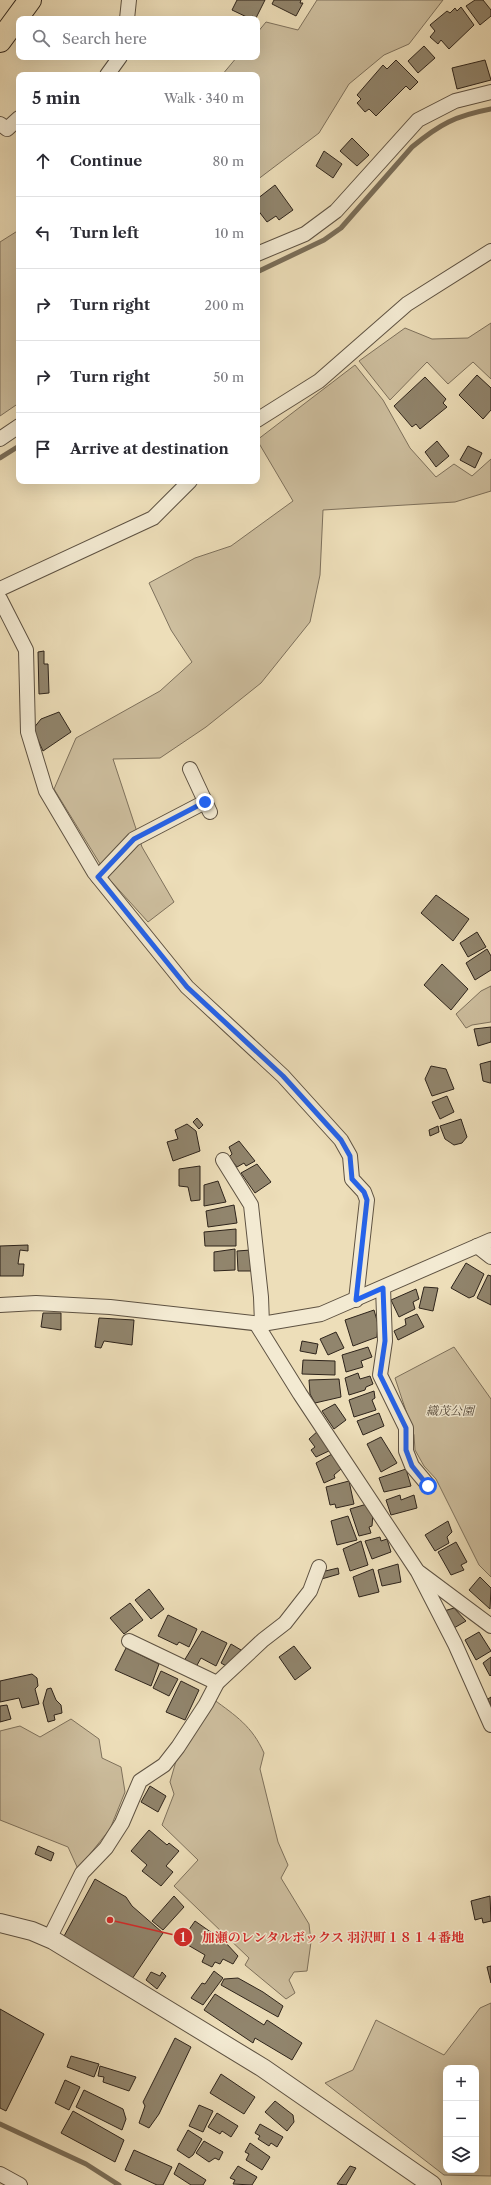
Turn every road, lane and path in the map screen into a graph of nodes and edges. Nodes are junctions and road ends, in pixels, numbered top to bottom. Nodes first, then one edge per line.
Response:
1 (30, 0) edge
2 (129, 0) edge
3 (18, 16) edge
4 (127, 16) edge
5 (16, 19) edge
6 (0, 41) edge
7 (118, 60) edge
8 (109, 72) edge
9 (491, 92) edge
10 (16, 121) edge
11 (0, 124) edge
12 (491, 251) edge
13 (260, 253) edge
14 (260, 418) edge
15 (16, 428) edge
16 (0, 439) edge
17 (187, 484) edge
18 (0, 589) edge
19 (0, 599) edge
20 (190, 769) dead end
21 (98, 877) junction
22 (223, 1160) dead end
23 (491, 1240) edge
24 (477, 1246) junction
25 (491, 1257) edge
26 (383, 1288) junction
27 (356, 1300) junction
28 (0, 1305) edge
29 (259, 1324) junction
30 (428, 1486) dead end
31 (319, 1567) dead end
32 (418, 1572) junction
33 (491, 1626) edge
34 (129, 1641) dead end
35 (217, 1683) junction
36 (491, 1725) edge
37 (0, 1923) edge
38 (49, 1939) junction
39 (0, 2174) edge
40 (20, 2185) edge
41 (432, 2185) edge

1 - 3 highway
2 - 4 street
5 - 6 highway
7 - 8 street
9 - 13 street
10 - 11 street
12 - 14 street
15 - 16 street
17 - 18 street
19 - 21 street
20 - 21 street
21 - 27 street
22 - 29 street
23 - 24 street
24 - 25 street
24 - 26 street
26 - 27 street
26 - 30 street
27 - 29 street
28 - 29 street
29 - 32 street
31 - 35 street
32 - 33 street
32 - 36 street
34 - 35 street
35 - 38 street
37 - 38 street
38 - 41 street
39 - 40 street

